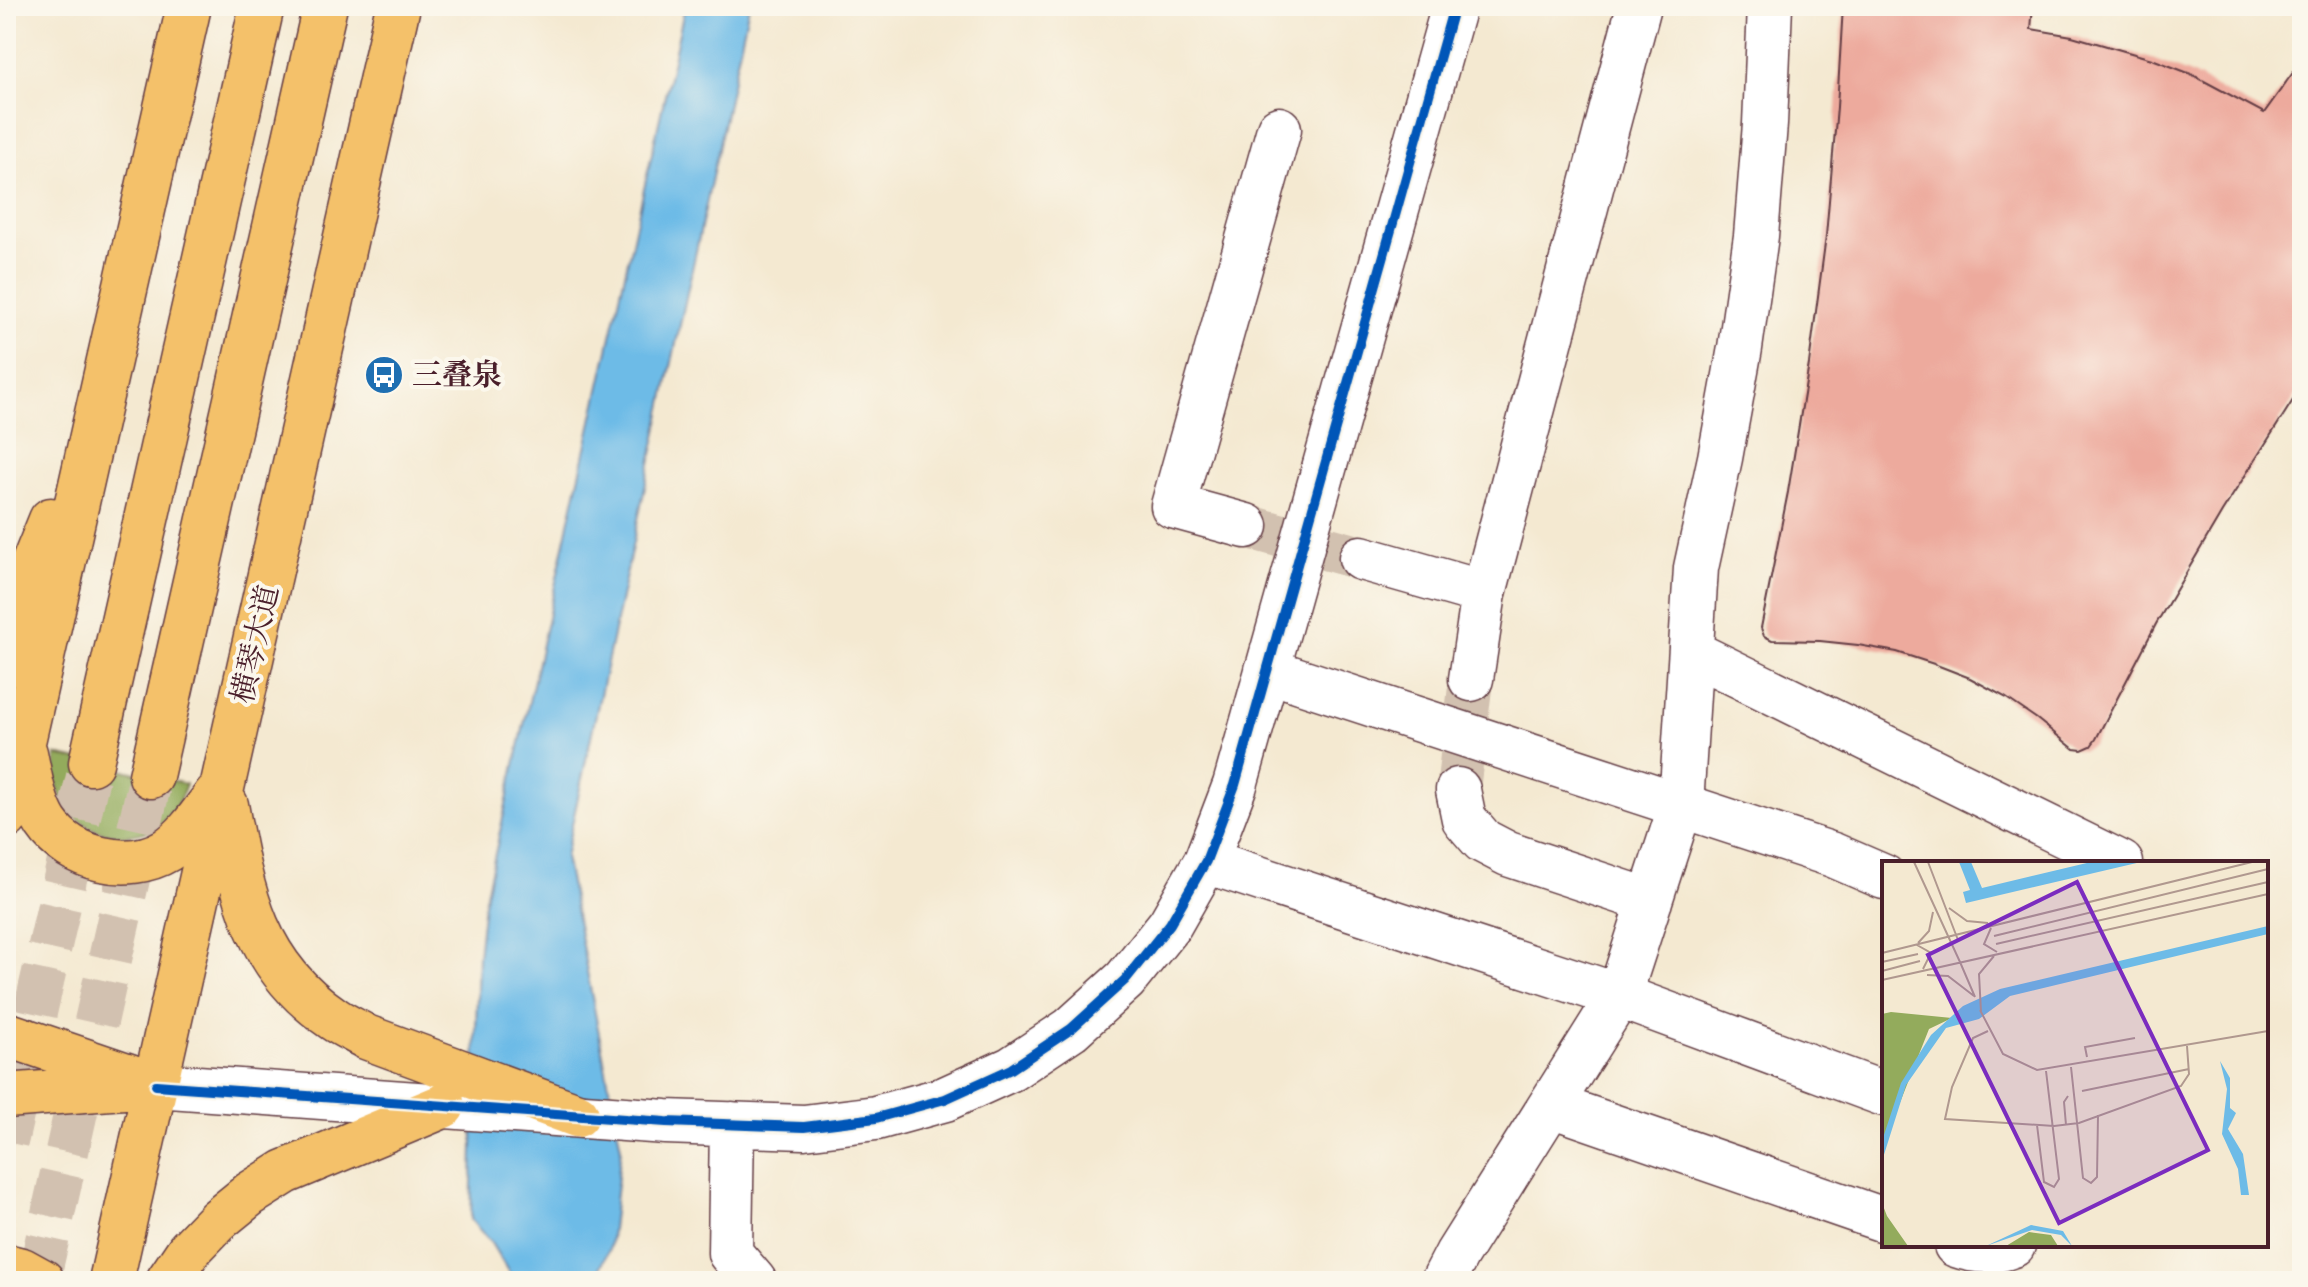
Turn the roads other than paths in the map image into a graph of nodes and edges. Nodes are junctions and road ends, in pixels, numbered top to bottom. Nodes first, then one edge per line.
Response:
1 (189, 6) edge
2 (262, 6) edge
3 (325, 6) edge
4 (398, 6) edge
5 (1454, 6) edge
6 (1639, 6) edge
7 (1770, 6) edge
8 (1279, 129) dead end
9 (101, 396) junction
10 (1246, 526) tunnel mouth
11 (1361, 558) tunnel mouth
12 (1484, 593) junction
13 (1691, 652) junction
14 (6, 663) edge
15 (1267, 670) junction
16 (1471, 679) tunnel mouth
17 (23, 743) junction
18 (91, 763) tunnel mouth
19 (151, 776) tunnel mouth
20 (222, 787) junction
21 (1458, 790) tunnel mouth
22 (1681, 805) junction
23 (6, 817) edge
24 (1206, 861) junction
25 (2117, 861) edge
26 (1882, 876) edge
27 (1650, 901) junction
28 (1619, 996) junction
29 (6, 1034) edge
30 (156, 1085) junction
31 (444, 1086) junction
32 (1882, 1093) edge
33 (6, 1096) edge
34 (1551, 1105) junction
35 (577, 1115) joint
36 (732, 1124) junction
37 (1882, 1219) edge
38 (1962, 1247) edge
39 (2008, 1247) edge
40 (6, 1266) edge
41 (42, 1281) edge
42 (111, 1281) edge
43 (168, 1281) edge
44 (754, 1281) edge
45 (1443, 1281) edge

1 - 9 main road
2 - 18 main road
3 - 19 main road
4 - 20 main road, 横琴大道
5 - 15 street
6 - 12 street
7 - 13 street
8 - 10 street
9 - 14 main road
9 - 17 main road
11 - 12 street
12 - 16 street
13 - 22 street
13 - 25 street
15 - 22 street
15 - 24 street
17 - 20 main road
17 - 23 main road
20 - 30 main road, 横琴大道
20 - 31 main road
21 - 27 street
22 - 26 street
22 - 27 street
24 - 28 street
24 - 36 street
27 - 28 street
28 - 32 street
28 - 34 street
29 - 30 main road
30 - 31 street
30 - 33 main road
30 - 42 main road, 横琴大道
31 - 35 main road
31 - 43 main road
34 - 37 street
34 - 45 street
35 - 36 street
36 - 44 street
38 - 39 street
40 - 41 main road

